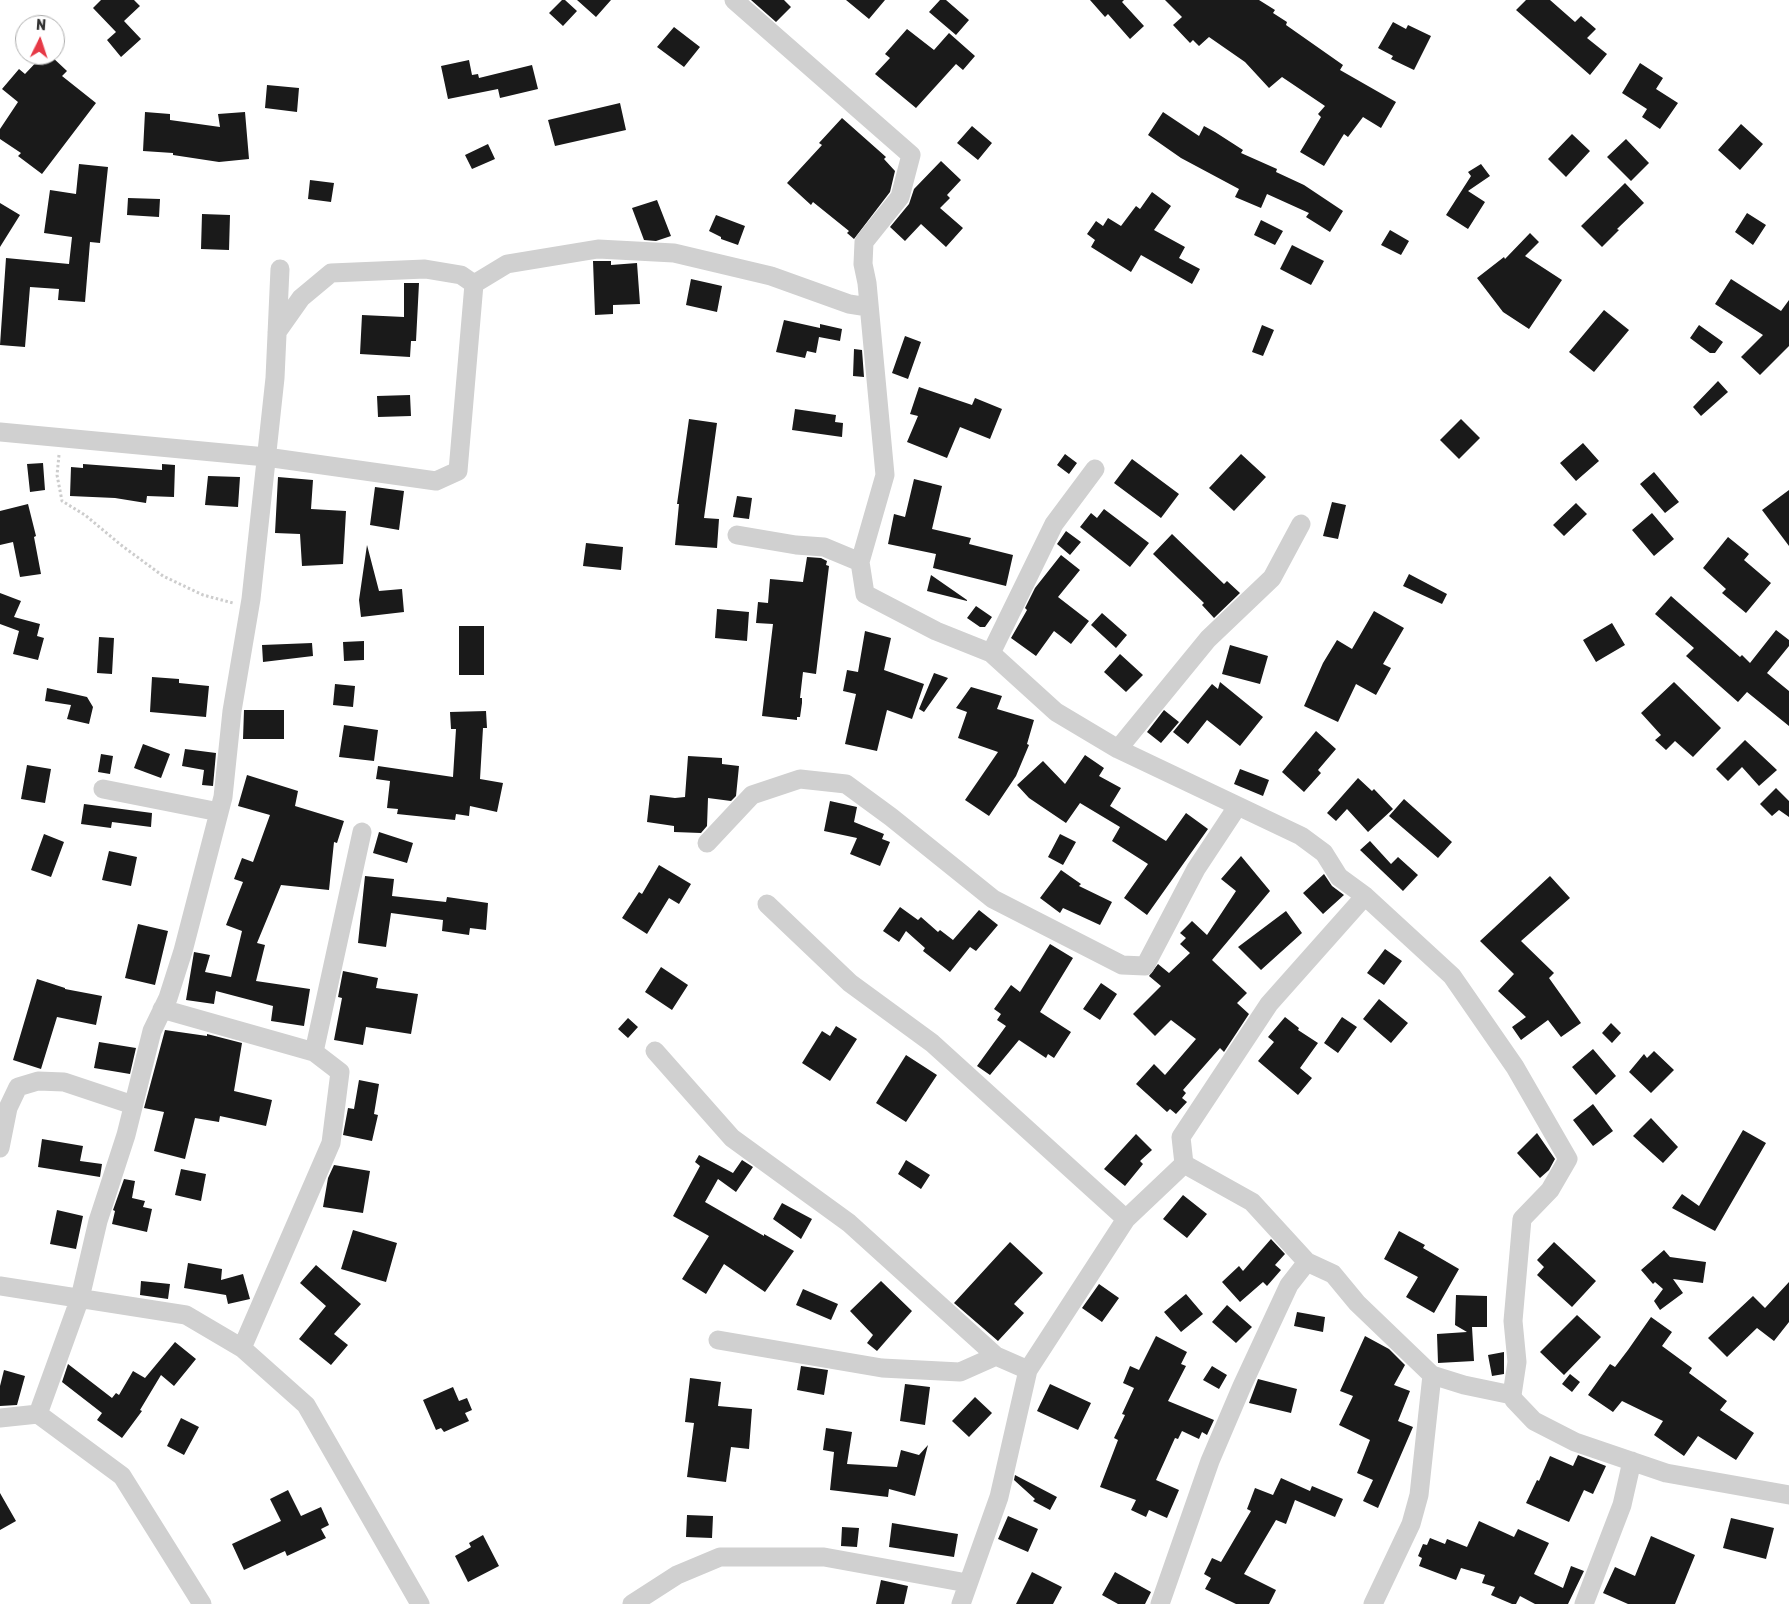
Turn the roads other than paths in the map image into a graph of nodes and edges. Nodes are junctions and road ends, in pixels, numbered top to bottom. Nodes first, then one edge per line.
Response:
1 (734, 0) edge
2 (280, 269) dead end
3 (474, 284) junction
4 (868, 307) junction
5 (277, 332) junction
6 (0, 432) edge
7 (266, 457) junction
8 (1095, 470) dead end
9 (1301, 524) dead end
10 (737, 535) dead end
11 (860, 562) junction
12 (990, 653) junction
13 (1118, 749) junction
14 (102, 789) dead end
15 (1237, 807) junction
16 (219, 812) junction
17 (362, 832) dead end
18 (707, 843) dead end
19 (1365, 896) junction
20 (767, 904) dead end
21 (162, 1009) junction
22 (655, 1051) dead end
23 (314, 1052) junction
24 (133, 1105) junction
25 (0, 1148) edge
26 (1184, 1164) junction
27 (1126, 1219) junction
28 (1307, 1262) junction
29 (0, 1286) edge
30 (80, 1298) junction
31 (718, 1340) dead end
32 (242, 1348) junction
33 (996, 1356) junction
34 (1028, 1370) junction
35 (1432, 1374) junction
36 (1512, 1395) junction
37 (38, 1414) junction
38 (0, 1418) edge
39 (1632, 1461) junction
40 (1789, 1495) edge
41 (967, 1583) junction
42 (202, 1604) edge
43 (420, 1604) edge
44 (632, 1604) edge
45 (961, 1604) edge
46 (1160, 1604) edge
47 (1373, 1604) edge
48 (1584, 1604) edge

1 - 4 street
2 - 5 street
3 - 4 street
3 - 5 street
3 - 7 street
4 - 11 street
5 - 7 street
6 - 7 street
7 - 16 street
8 - 12 street
9 - 13 street
10 - 11 street
11 - 12 street
12 - 13 street
13 - 15 street
14 - 16 street
15 - 18 street
15 - 19 street
16 - 21 street
17 - 23 street
19 - 26 street
19 - 36 street
20 - 27 street
21 - 23 street
21 - 24 street
22 - 33 street
23 - 32 street
24 - 25 street
24 - 30 street
26 - 27 street
26 - 28 street
27 - 34 street
28 - 35 street
28 - 46 street
29 - 30 street
30 - 32 street
30 - 37 street
31 - 33 street
32 - 43 street
33 - 34 street
34 - 41 street
35 - 36 street
35 - 47 street
36 - 39 street
37 - 38 street
37 - 42 street
39 - 40 street
39 - 48 street
41 - 44 street
41 - 45 street

